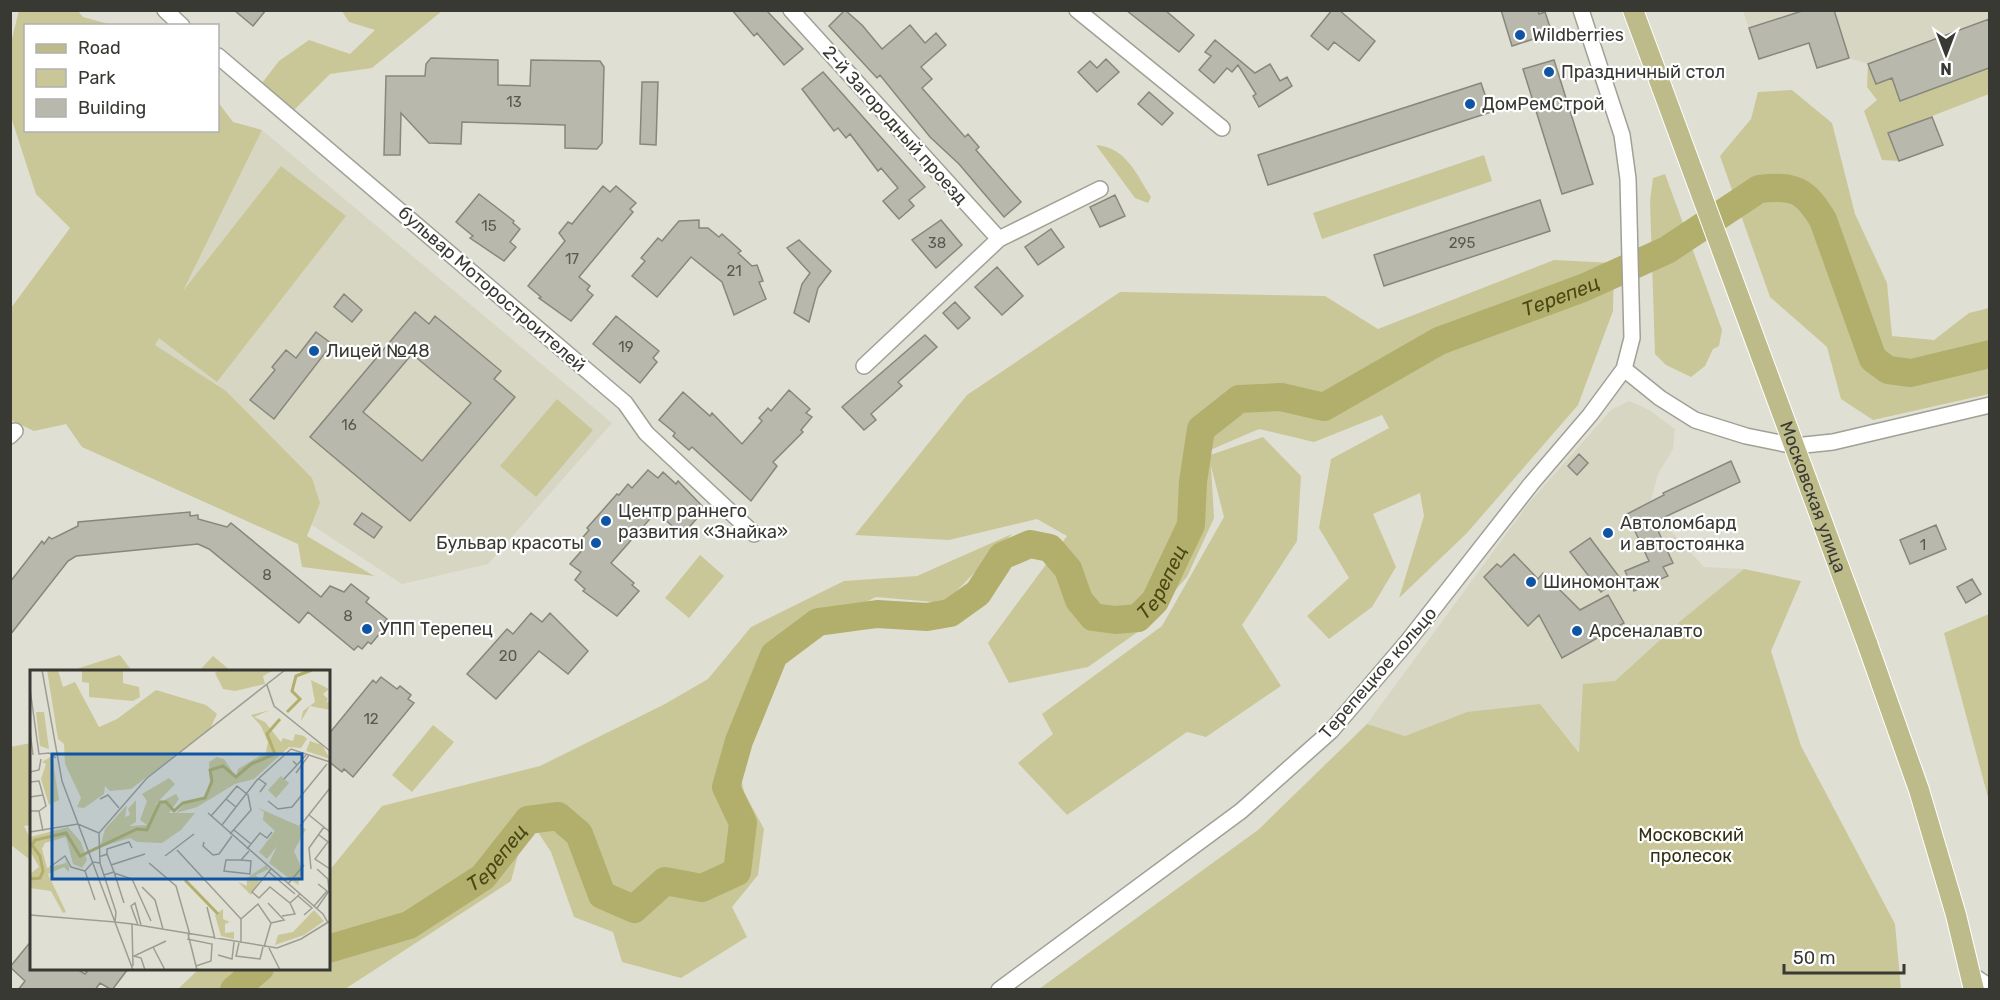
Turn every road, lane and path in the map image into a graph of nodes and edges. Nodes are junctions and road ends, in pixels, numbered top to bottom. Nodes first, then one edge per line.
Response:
1 (165, 10) edge
2 (791, 10) edge
3 (1077, 10) edge
4 (1581, 10) edge
5 (1633, 10) edge
6 (180, 24) edge
7 (219, 57) edge
8 (1222, 129) dead end
9 (1100, 189) dead end
10 (999, 239) junction
11 (864, 366) dead end
12 (1624, 369) junction
13 (1989, 405) edge
14 (754, 534) dead end
15 (1973, 982) edge
16 (1989, 987) edge
17 (999, 990) edge

1 - 6 street
2 - 10 street, 2-й Загородный проезд
3 - 8 street
4 - 12 street, Терепецкое кольцо
5 - 15 main road, Московская улица, bridge
7 - 14 street, бульвар Моторостроителей
9 - 10 street
10 - 11 street
12 - 13 street
12 - 17 street, Терепецкое кольцо
15 - 16 street

